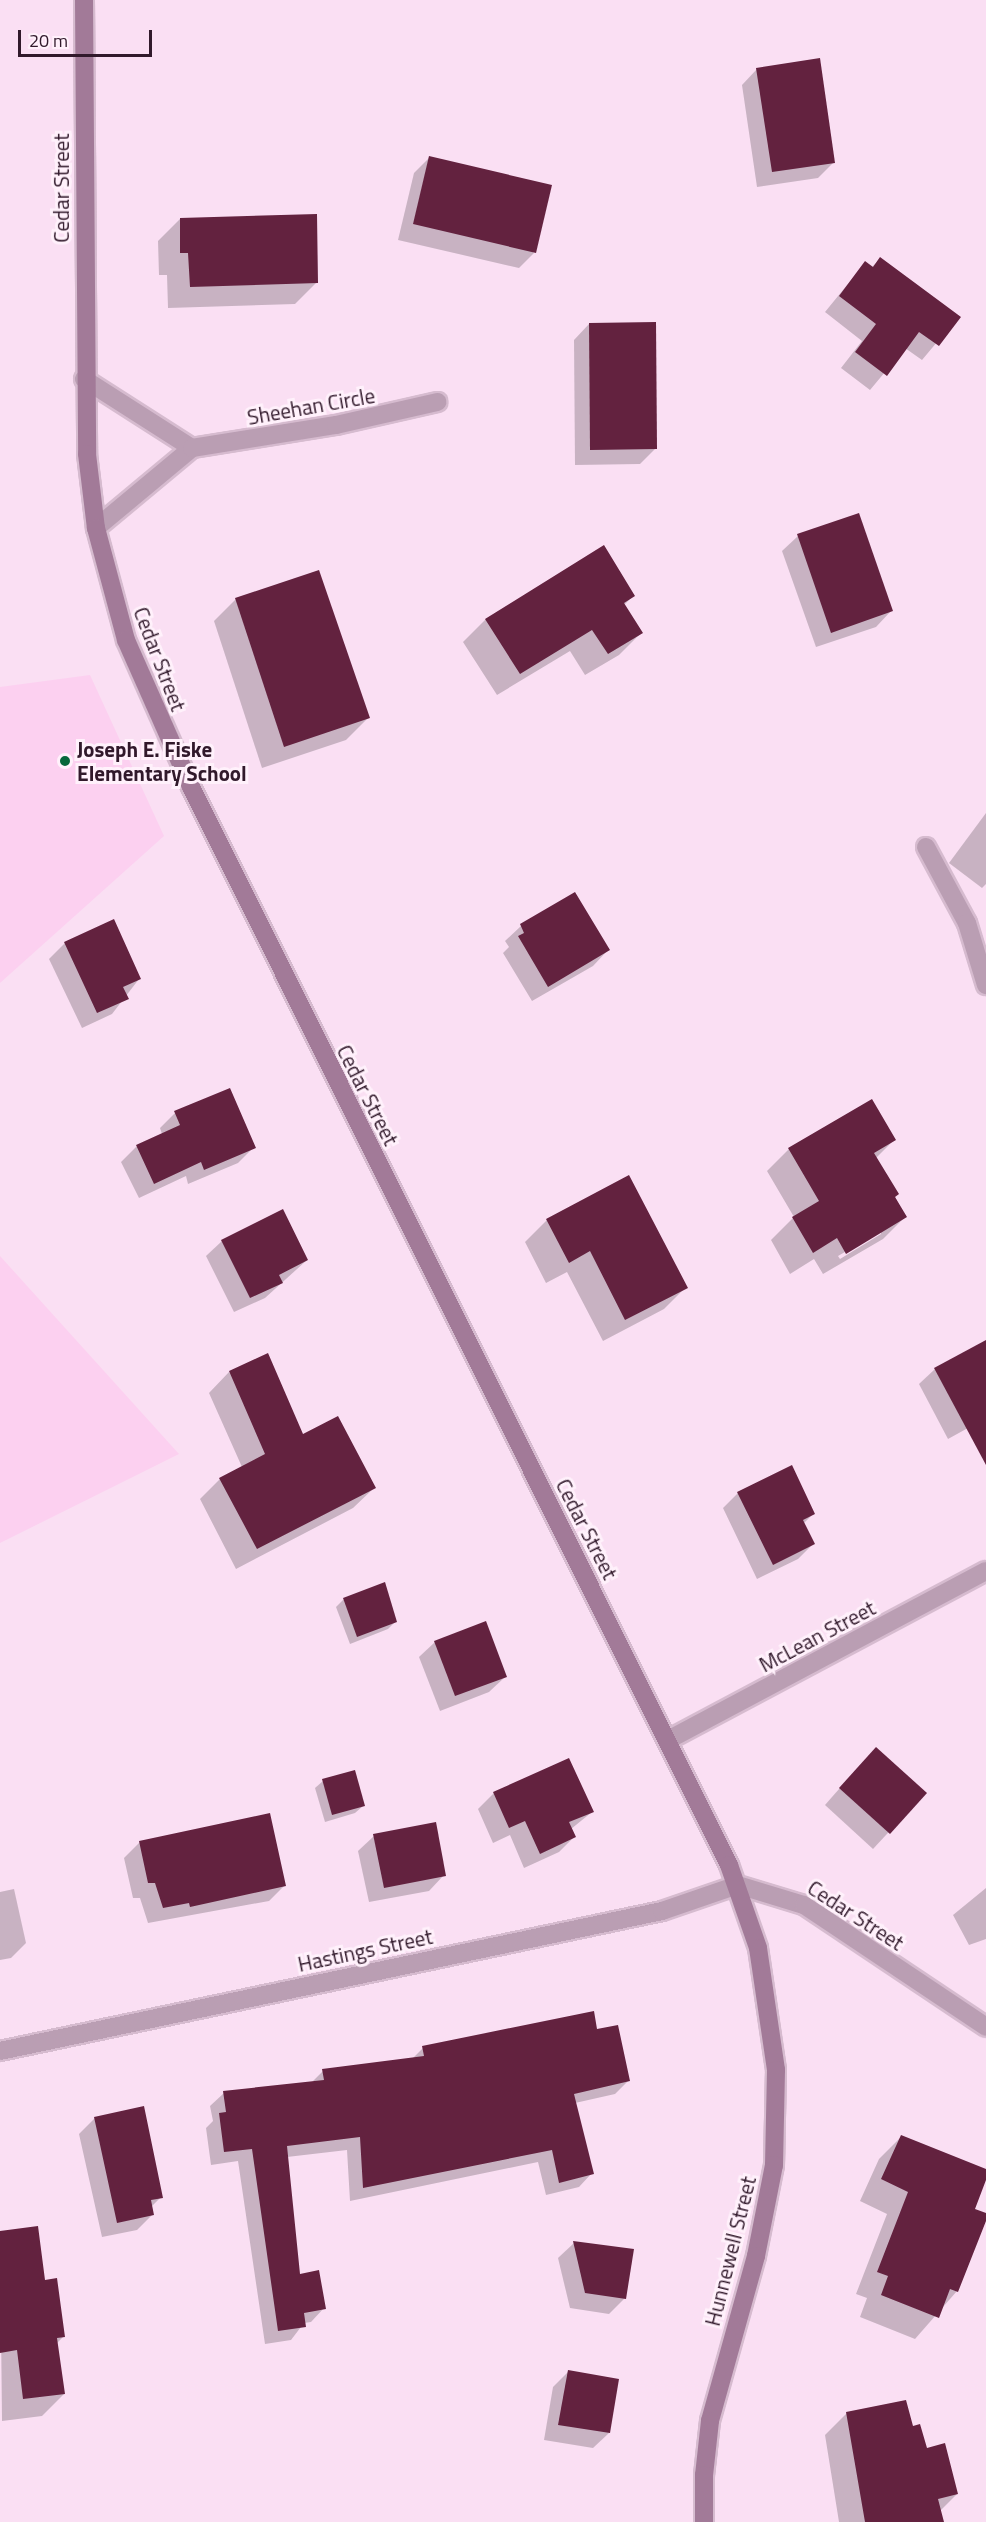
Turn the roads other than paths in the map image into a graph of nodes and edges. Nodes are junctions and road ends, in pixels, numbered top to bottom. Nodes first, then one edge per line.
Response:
1 (84, 0) edge
2 (84, 379) junction
3 (437, 402) dead end
4 (192, 448) junction
5 (96, 528) junction
6 (926, 846) dead end
7 (986, 985) edge
8 (986, 1571) edge
9 (668, 1740) junction
10 (738, 1885) junction
11 (986, 2027) edge
12 (0, 2051) edge
13 (704, 2522) edge

1 - 2 main road, Cedar Street
2 - 4 street
2 - 5 main road, Cedar Street
3 - 4 street, Sheehan Circle
4 - 5 street
5 - 9 main road, Cedar Street
6 - 7 street
8 - 9 street, McLean Street
9 - 10 main road, Cedar Street
10 - 11 street, Cedar Street
10 - 12 street, Hastings Street
10 - 13 main road, Hunnewell Street

